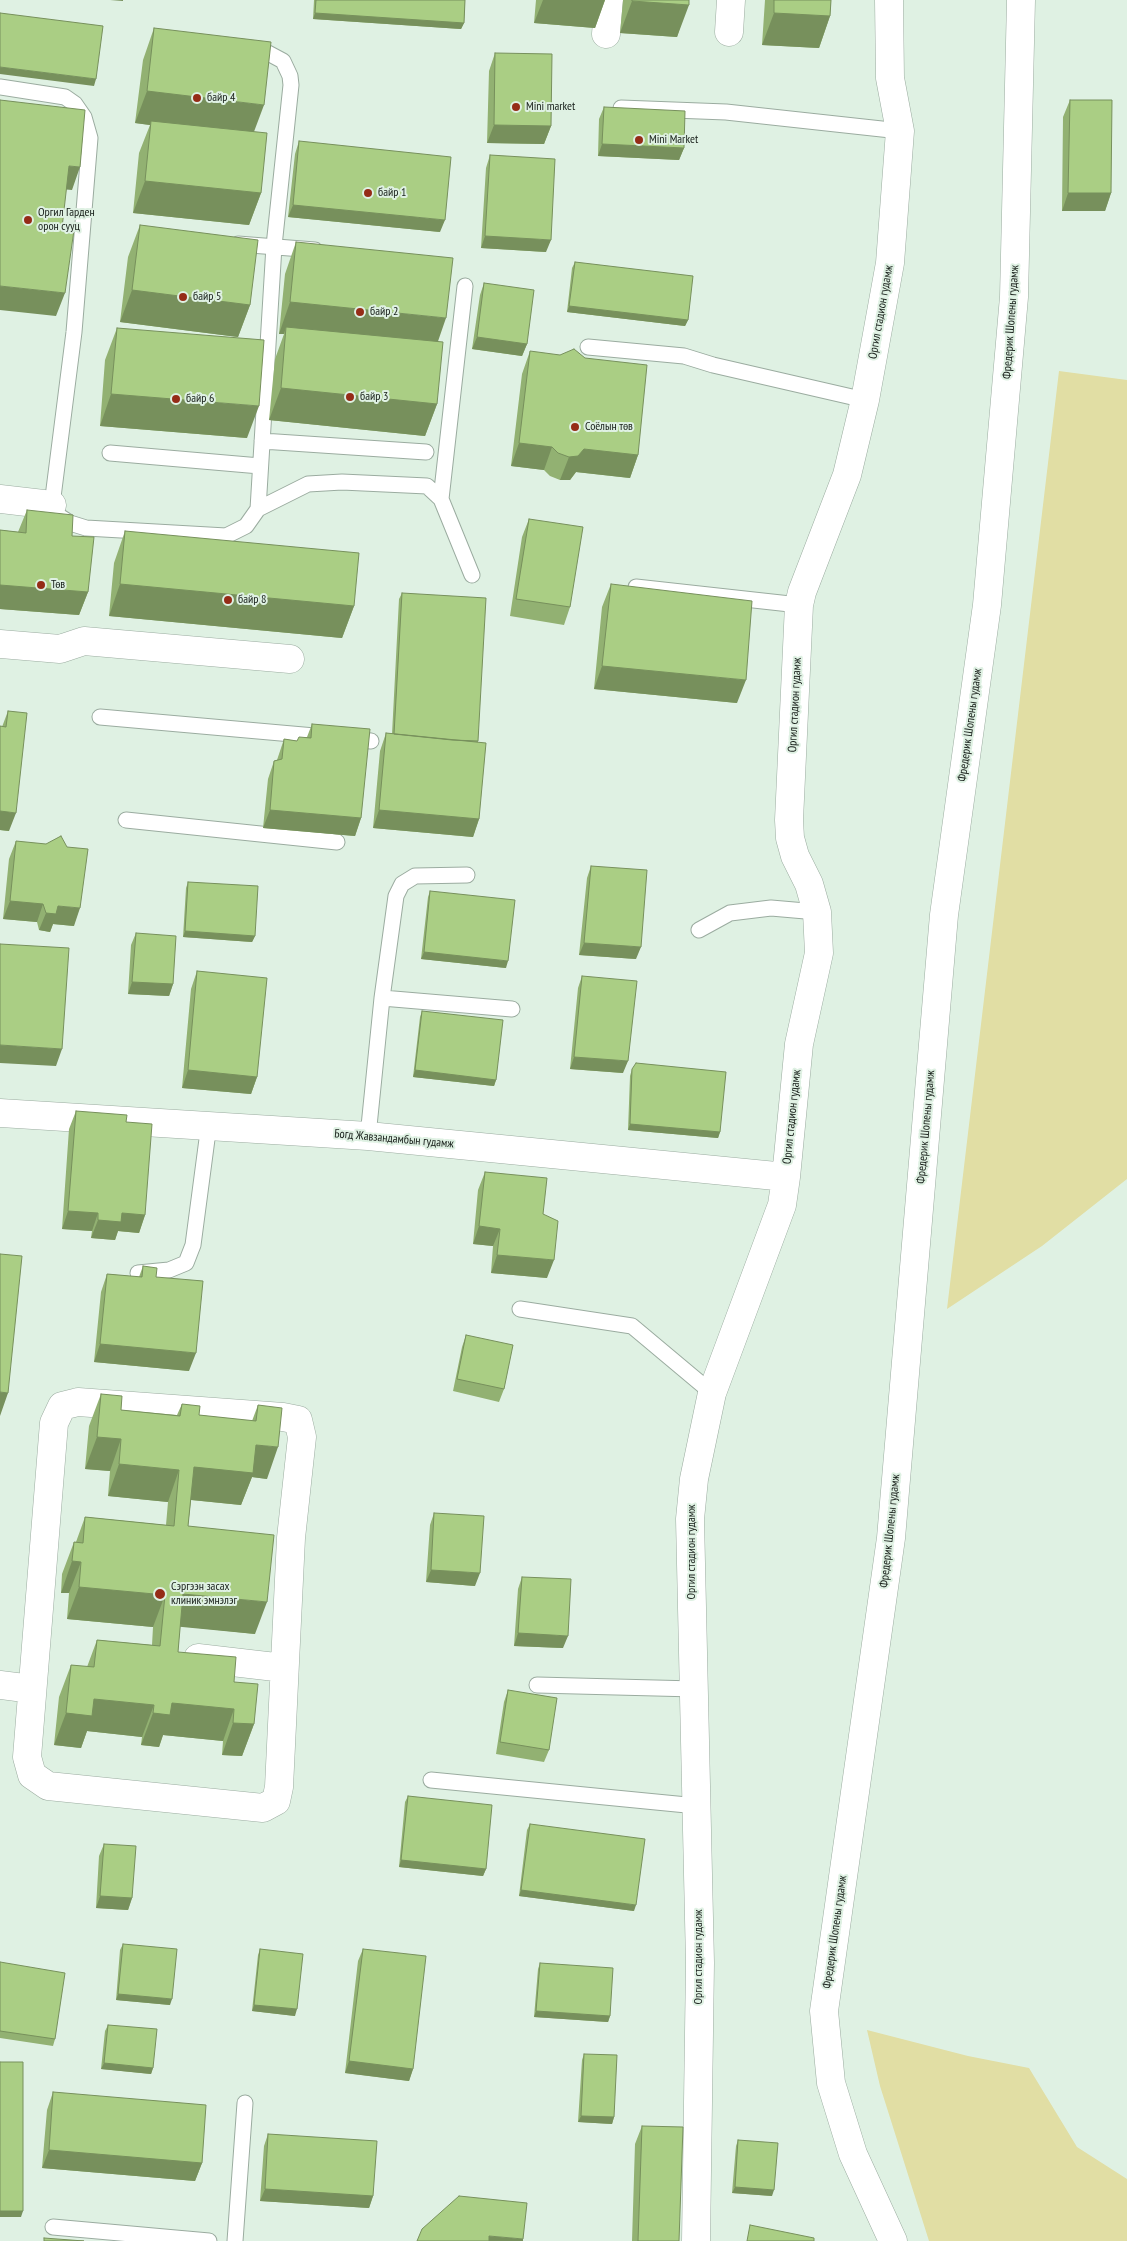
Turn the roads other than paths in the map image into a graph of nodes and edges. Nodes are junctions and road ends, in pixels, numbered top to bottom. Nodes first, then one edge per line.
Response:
1 (609, 0) edge
2 (731, 0) edge
3 (889, 0) edge
4 (1021, 0) edge
5 (729, 32) dead end
6 (606, 34) dead end
7 (238, 51) edge
8 (0, 87) edge
9 (604, 107) edge
10 (900, 131) junction
11 (226, 242) edge
12 (274, 246) junction
13 (330, 251) edge
14 (465, 286) dead end
15 (588, 347) dead end
16 (866, 400) junction
17 (262, 441) junction
18 (426, 452) dead end
19 (110, 453) dead end
20 (260, 466) junction
21 (0, 499) edge
22 (441, 499) junction
23 (52, 505) junction
24 (258, 510) junction
25 (472, 575) dead end
26 (636, 587) edge
27 (799, 605) junction
28 (0, 644) edge
29 (290, 659) dead end
30 (100, 717) dead end
31 (371, 741) edge
32 (126, 820) dead end
33 (337, 842) dead end
34 (467, 875) dead end
35 (817, 912) junction
36 (699, 930) dead end
37 (382, 998) junction
38 (512, 1009) dead end
39 (0, 1113) edge
40 (209, 1124) junction
41 (368, 1136) junction
42 (786, 1177) junction
43 (138, 1273) dead end
44 (520, 1309) dead end
45 (712, 1393) junction
46 (264, 1536) edge
47 (291, 1538) junction
48 (189, 1658) edge
49 (284, 1668) junction
50 (0, 1685) edge
51 (537, 1685) dead end
52 (32, 1688) junction
53 (695, 1690) junction
54 (431, 1780) dead end
55 (697, 1806) junction
56 (245, 2103) dead end
57 (53, 2227) dead end
58 (209, 2241) edge
59 (235, 2241) edge
60 (696, 2241) edge
61 (893, 2241) edge

1 - 6 street
2 - 5 street
3 - 10 street, Оргил стадион гудамж
4 - 61 street, Фредерик Шопены гудамж
7 - 12 lane
8 - 23 lane
9 - 10 lane
10 - 16 street, Оргил стадион гудамж
11 - 12 lane
12 - 13 lane
12 - 17 lane
14 - 22 lane
15 - 16 lane
16 - 27 street, Оргил стадион гудамж
17 - 18 lane
17 - 20 lane
19 - 20 lane
20 - 24 lane
21 - 23 street
22 - 24 lane
22 - 25 lane
23 - 24 lane
26 - 27 lane
27 - 35 street, Оргил стадион гудамж
28 - 29 street
30 - 31 lane
32 - 33 lane
34 - 37 lane
35 - 36 lane
35 - 42 street, Оргил стадион гудамж
37 - 38 lane
37 - 41 lane
39 - 40 street, Богд Жавзандамбын гудамж
40 - 41 street, Богд Жавзандамбын гудамж
40 - 43 lane
41 - 42 street, Богд Жавзандамбын гудамж
42 - 45 street, Оргил стадион гудамж
44 - 45 lane
45 - 53 street, Оргил стадион гудамж
46 - 47 street
47 - 49 street
47 - 52 street
48 - 49 street
49 - 52 street
50 - 52 street
51 - 53 lane
53 - 55 street, Оргил стадион гудамж
54 - 55 lane
55 - 60 street, Оргил стадион гудамж
56 - 59 lane
57 - 58 lane

